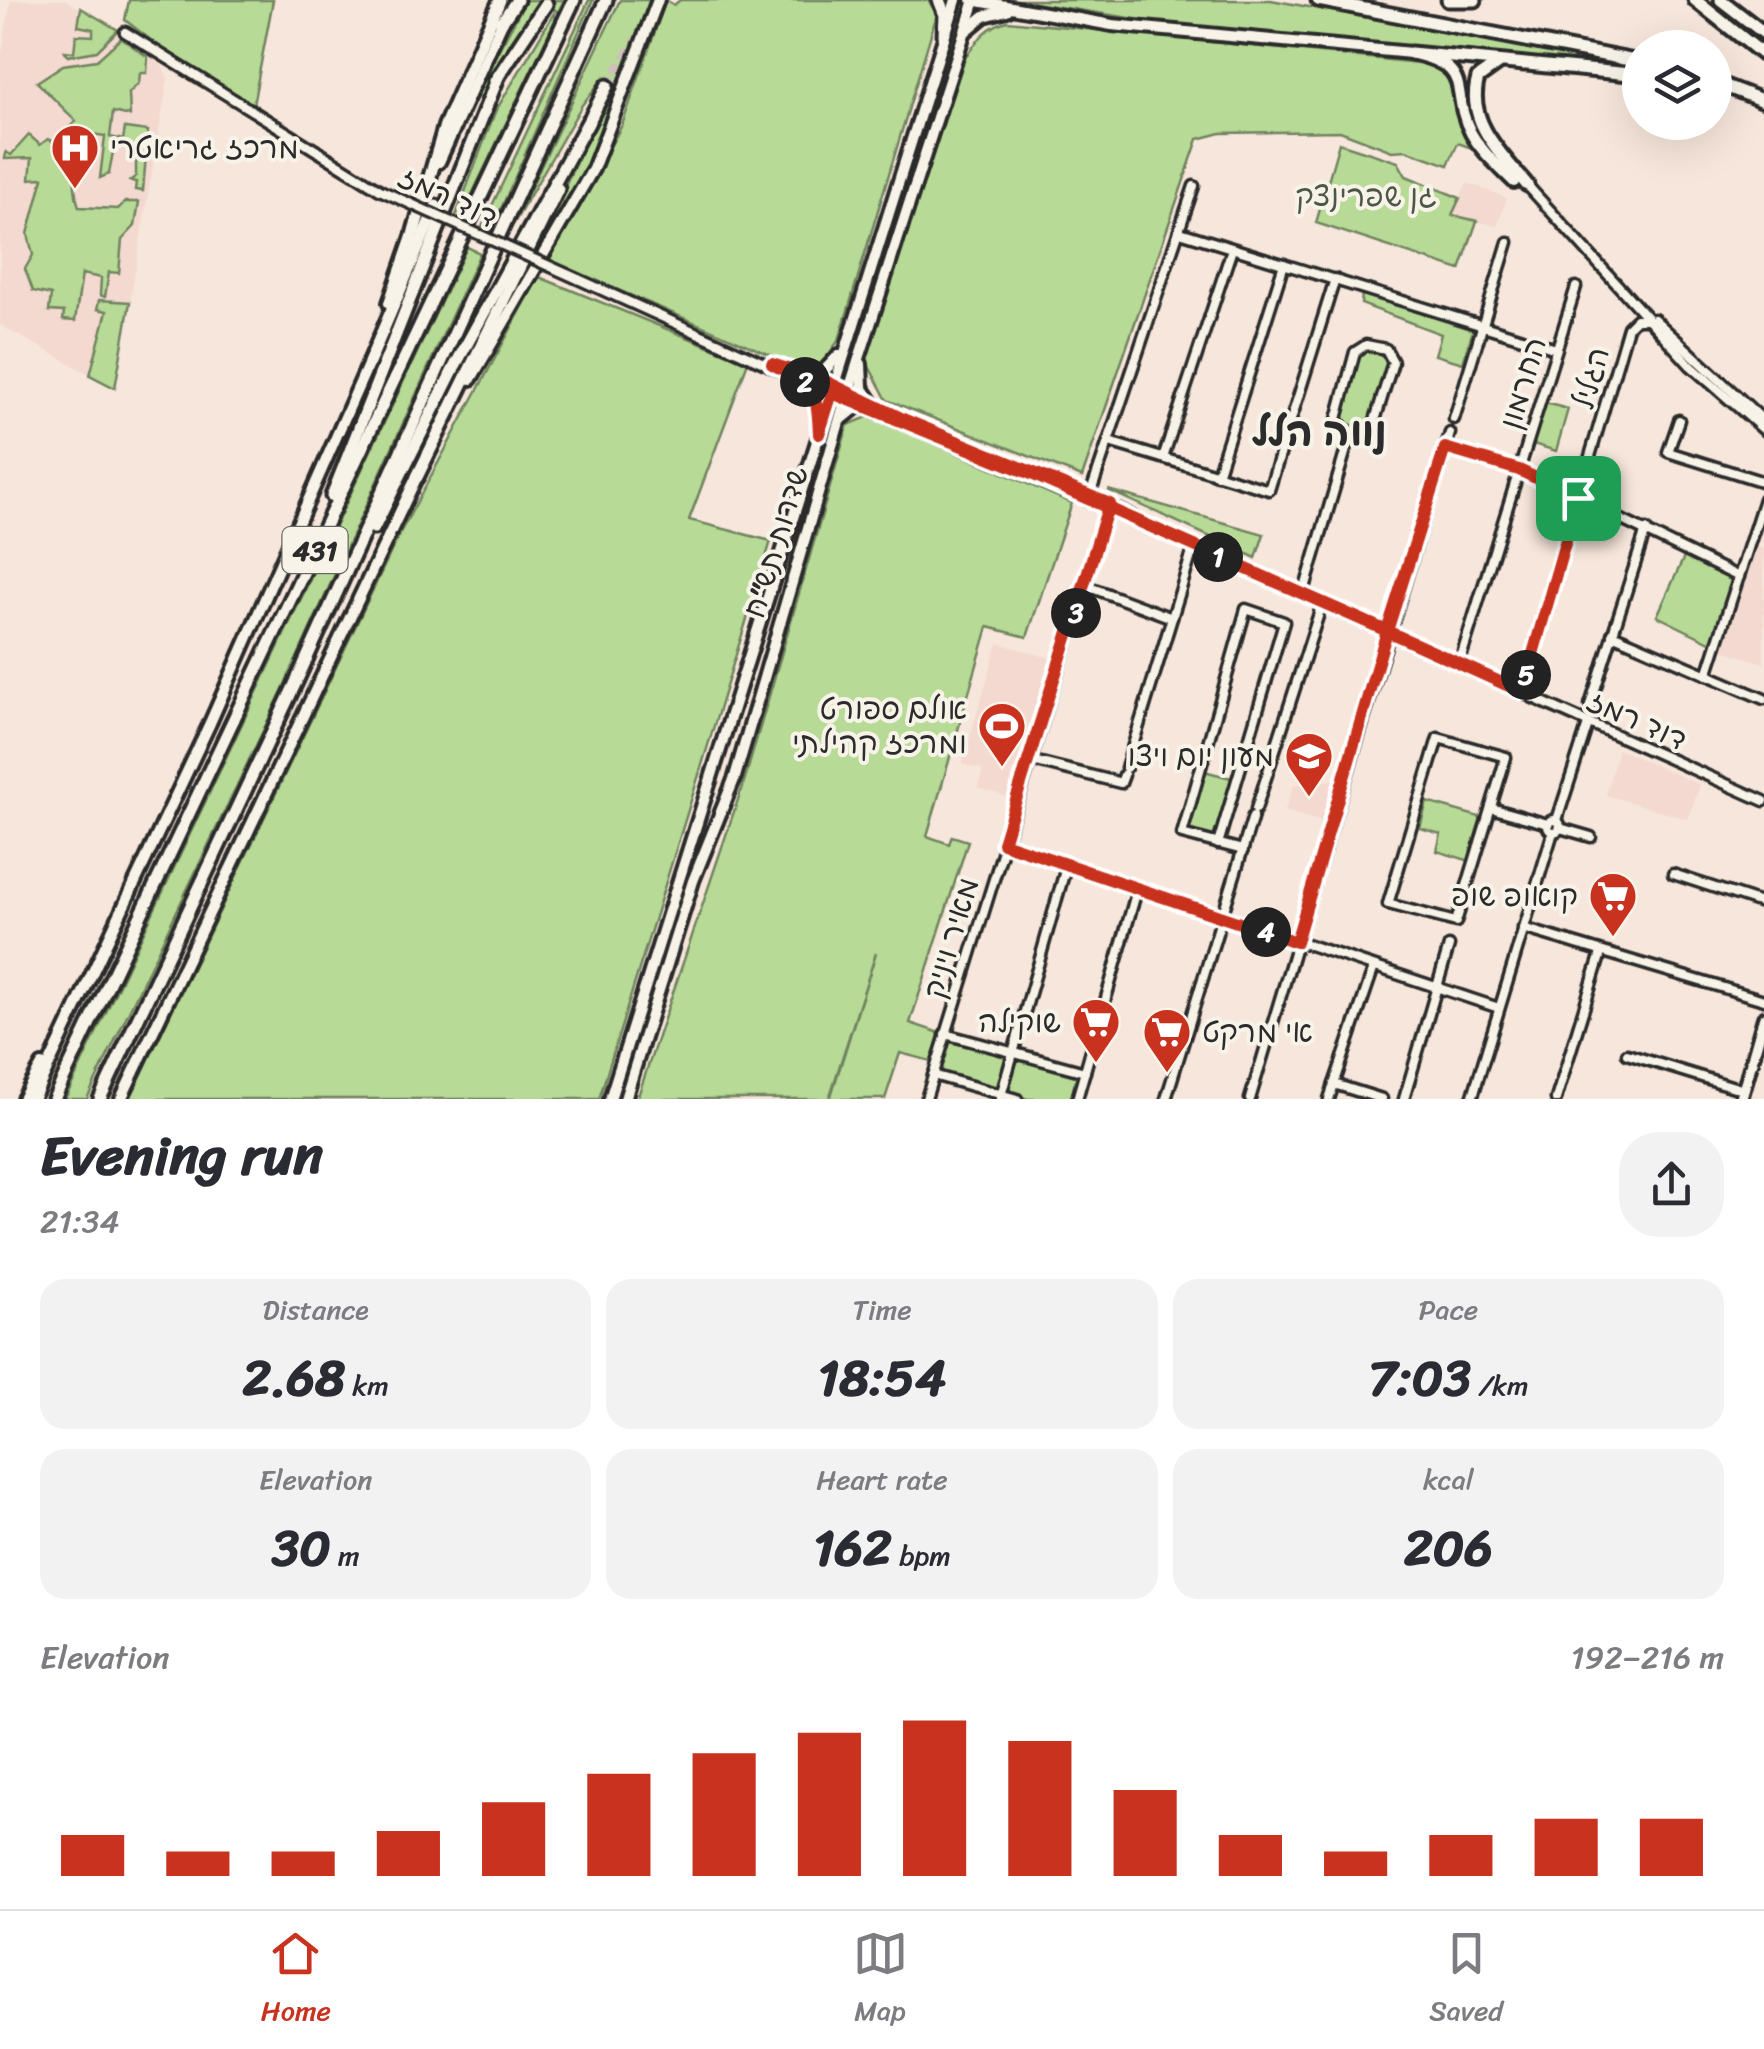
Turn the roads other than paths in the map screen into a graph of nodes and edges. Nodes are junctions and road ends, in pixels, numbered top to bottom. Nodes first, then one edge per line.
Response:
1 (500, 0) edge
2 (516, 0) edge
3 (574, 0) edge
4 (606, 0) edge
5 (658, 0) edge
6 (939, 0) edge
7 (956, 0) edge
8 (974, 0) edge
9 (1318, 0) edge
10 (1326, 0) edge
11 (1448, 0) edge
12 (1475, 0) edge
13 (1695, 0) edge
14 (1721, 0) edge
15 (546, 4) dead end
16 (1342, 4) junction
17 (1026, 10) junction
18 (502, 24) joint
19 (125, 32) dead end
20 (1764, 33) edge
21 (944, 35) junction
22 (958, 45) junction
23 (1411, 53) junction
24 (1764, 55) edge
25 (1622, 58) edge
26 (1513, 62) junction
27 (1622, 74) edge
28 (498, 77) junction
29 (606, 86) tunnel mouth
30 (1732, 88) edge
31 (1764, 101) edge
32 (589, 120) junction
33 (1520, 183) junction
34 (1194, 186) dead end
35 (414, 231) junction
36 (1180, 232) junction
37 (1508, 242) dead end
38 (1232, 249) junction
39 (1284, 264) junction
40 (1335, 279) junction
41 (1576, 287) dead end
42 (1618, 288) junction
43 (1646, 319) junction
44 (1483, 326) junction
45 (1522, 338) dead end
46 (848, 342) junction
47 (1534, 342) dead end
48 (863, 343) junction
49 (1556, 348) junction
50 (369, 363) junction
51 (804, 377) junction
52 (833, 389) junction
53 (847, 396) junction
54 (872, 402) junction
55 (859, 405) junction
56 (903, 419) junction
57 (1454, 419) dead end
58 (1679, 420) dead end
59 (1764, 422) edge
60 (837, 428) junction
61 (1764, 430) edge
62 (819, 434) junction
63 (1450, 434) dead end
64 (1350, 436) junction
65 (1109, 442) junction
66 (1445, 448) junction
67 (1163, 458) junction
68 (1519, 470) junction
69 (1217, 475) junction
70 (417, 477) junction
71 (1764, 482) edge
72 (1089, 497) junction
73 (1578, 498) junction
74 (1764, 499) edge
75 (1108, 507) junction
76 (1646, 530) junction
77 (1194, 546) junction
78 (1739, 578) junction
79 (1084, 584) junction
80 (1303, 595) junction
81 (1322, 604) junction
82 (286, 613) junction
83 (1172, 618) junction
84 (1387, 631) junction
85 (1612, 634) junction
86 (1459, 664) junction
87 (1707, 675) junction
88 (296, 682) junction
89 (1522, 692) junction
90 (1764, 699) edge
91 (1590, 705) dead end
92 (1588, 724) junction
93 (1030, 760) junction
94 (1764, 801) edge
95 (1491, 808) junction
96 (1555, 826) junction
97 (1592, 837) dead end
98 (1003, 843) junction
99 (1218, 844) junction
100 (1242, 850) junction
101 (1066, 867) junction
102 (1673, 874) dead end
103 (1137, 890) junction
104 (1764, 904) edge
105 (1221, 918) junction
106 (1523, 928) junction
107 (1296, 942) junction
108 (1449, 946) dead end
109 (104, 950) junction
110 (1601, 953) junction
111 (1374, 967) junction
112 (1437, 988) junction
113 (1764, 1000) edge
114 (1499, 1008) junction
115 (1764, 1018) edge
116 (946, 1034) junction
117 (1760, 1048) edge
118 (1014, 1052) junction
119 (1627, 1054) dead end
120 (1085, 1072) junction
121 (933, 1075) junction
122 (1334, 1084) junction
123 (1742, 1094) edge
124 (1001, 1097) edge
125 (24, 1099) edge
126 (33, 1099) edge
127 (54, 1099) edge
128 (100, 1099) edge
129 (121, 1099) edge
130 (610, 1099) edge
131 (625, 1099) edge
132 (926, 1099) edge
133 (1018, 1099) edge
134 (1077, 1099) edge
135 (1166, 1099) edge
136 (1250, 1099) edge
137 (1330, 1099) edge
138 (1382, 1099) edge
139 (1404, 1099) edge
140 (1472, 1099) edge
141 (1556, 1099) edge

1 - 35 highway
2 - 18 highway
3 - 82 highway, 431
4 - 88 highway, 431
5 - 70 main road
6 - 21 highway
7 - 21 main road, שדרות תש"ח
8 - 17 main road
8 - 22 main road, שדרות תש"ח
9 - 16 highway
10 - 16 highway
11 - 12 highway
13 - 24 highway
14 - 20 highway
15 - 28 highway
16 - 25 highway
17 - 22 main road
17 - 23 main road
18 - 35 main road
19 - 51 street, דוד רמז, bridge
21 - 46 main road, שדרות תש"ח
22 - 48 main road, שדרות תש"ח
23 - 26 highway
23 - 33 main road
26 - 27 highway
26 - 33 highway
28 - 50 highway
28 - 82 highway
29 - 32 highway
30 - 31 highway
32 - 70 highway
32 - 88 highway
33 - 42 street
34 - 36 street
35 - 50 main road
36 - 38 street
36 - 65 street
37 - 44 street
38 - 39 street
38 - 67 street
39 - 40 street
39 - 69 street
40 - 44 street
40 - 69 street
41 - 49 street, החרמון
42 - 43 street
42 - 59 street
43 - 61 street
43 - 73 street, הגליל
44 - 45 street
44 - 57 street
46 - 51 main road
46 - 52 main road, שדרות תש"ח
47 - 49 street
48 - 53 main road, שדרות תש"ח
48 - 54 main road
49 - 68 street, החרמון
50 - 109 main road
51 - 52 street, דוד רמז
51 - 62 main road
52 - 53 street, דוד רמז
52 - 62 main road, שדרות תש"ח
53 - 54 street, דוד רמז
53 - 55 street, דוד רמז
53 - 60 main road, שדרות תש"ח
54 - 56 street, דוד רמז
55 - 56 street, דוד רמז
55 - 60 main road
56 - 72 street, דוד רמז
58 - 71 street
60 - 131 main road, שדרות תש"ח
62 - 130 main road, שדרות תש"ח
63 - 66 street
64 - 64 street
64 - 80 street
65 - 67 street
65 - 72 street
66 - 68 street
66 - 84 street
67 - 69 street
68 - 73 street
68 - 86 street, החרמון
70 - 129 main road
72 - 75 street, דוד רמז
73 - 76 street
73 - 89 street, הגליל
74 - 78 street
75 - 77 street, דוד רמז
75 - 79 street, מאיר ויניק
76 - 78 street
76 - 85 street
77 - 80 street, דוד רמז
77 - 83 street
78 - 87 street
79 - 83 street
79 - 93 street, מאיר ויניק
80 - 81 street, דוד רמז
81 - 84 street, דוד רמז
81 - 100 street
82 - 127 highway, 431
83 - 93 street
84 - 86 street, דוד רמז
84 - 107 street
85 - 87 street
85 - 91 street
86 - 89 street, דוד רמז
87 - 90 street
88 - 128 highway, 431
89 - 92 street, דוד רמז
92 - 94 street, דוד רמז
92 - 96 street
93 - 98 street, מאיר ויניק
95 - 95 street
95 - 96 street
96 - 97 street
96 - 106 street
98 - 101 street
98 - 116 street, מאיר ויניק
99 - 99 street
99 - 100 street
100 - 105 street
101 - 103 street
101 - 118 street
102 - 104 street
103 - 105 street
103 - 120 street
105 - 107 street
105 - 135 street
106 - 110 street
106 - 114 street
107 - 111 street
107 - 136 street
108 - 112 street
109 - 125 main road
109 - 126 main road
110 - 113 street
110 - 141 street
111 - 112 street
111 - 122 street
112 - 114 street
112 - 139 street
114 - 140 street
115 - 117 main road
116 - 118 street
116 - 121 street, מאיר ויניק
117 - 123 main road
118 - 120 street
118 - 124 street
119 - 123 street
120 - 134 street
121 - 124 street
121 - 132 street, מאיר ויניק
122 - 137 street
122 - 138 street
124 - 133 street

